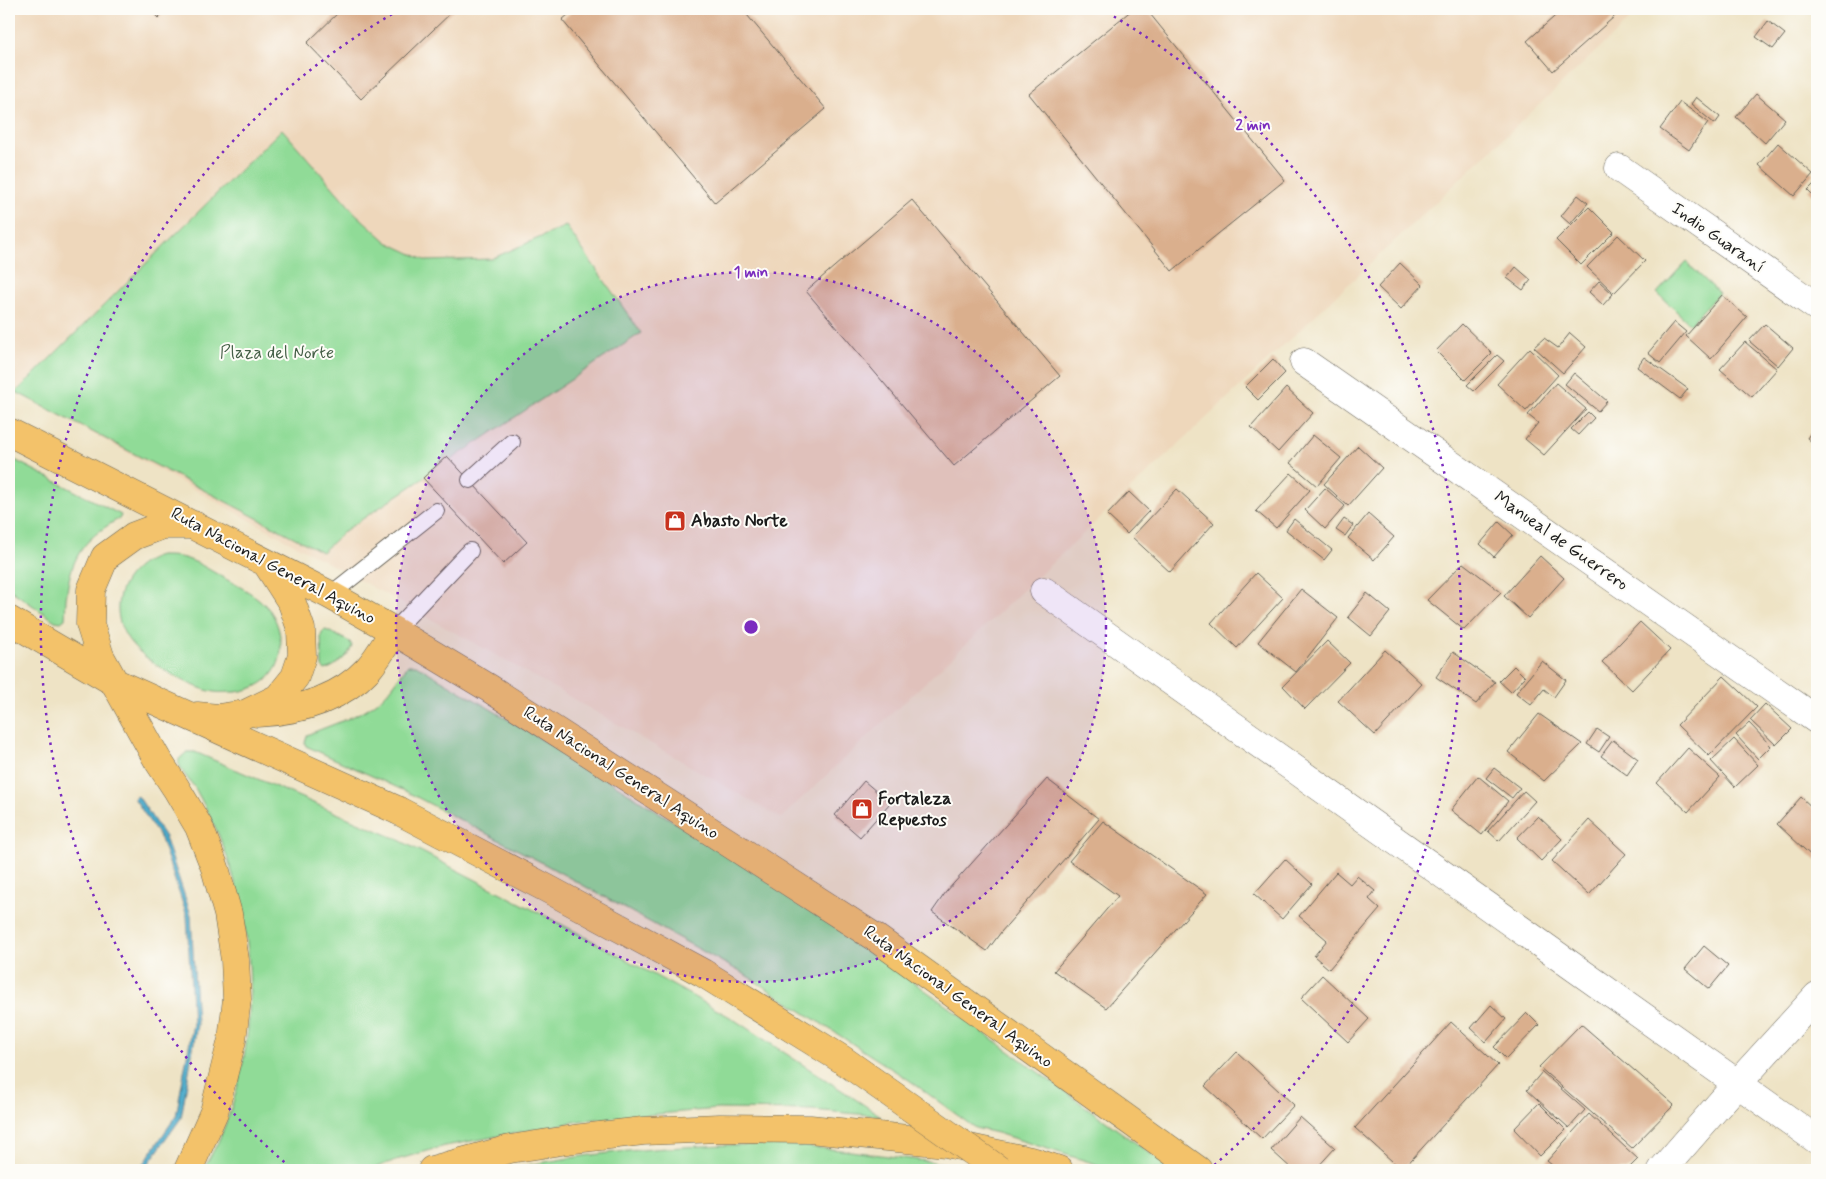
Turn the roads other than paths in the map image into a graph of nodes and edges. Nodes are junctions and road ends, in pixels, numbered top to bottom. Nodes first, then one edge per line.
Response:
1 (1619, 168) dead end
2 (1817, 308) edge
3 (1304, 362) dead end
4 (9, 432) edge
5 (512, 442) dead end
6 (470, 480) dead end
7 (436, 511) dead end
8 (196, 525) junction
9 (470, 552) dead end
10 (266, 562) junction
11 (1044, 591) dead end
12 (330, 595) junction
13 (9, 620) edge
14 (394, 631) junction
15 (116, 683) junction
16 (245, 714) junction
17 (186, 716) junction
18 (1817, 720) edge
19 (1817, 996) edge
20 (1737, 1084) junction
21 (1817, 1140) edge
22 (188, 1170) edge
23 (432, 1170) edge
24 (999, 1170) edge
25 (1059, 1170) edge
26 (1198, 1170) edge
27 (1662, 1170) edge

1 - 2 street, Indio Guaraní
3 - 18 street, Manueal de Guerrero
4 - 8 highway, Ruta Nacional General Aquino
5 - 6 lane
7 - 12 lane
8 - 10 highway, Ruta Nacional General Aquino
8 - 15 highway
9 - 14 lane
10 - 12 highway, Ruta Nacional General Aquino
10 - 16 highway
11 - 20 street
12 - 14 highway, Ruta Nacional General Aquino
13 - 15 highway
14 - 16 highway
14 - 26 highway, Ruta Nacional General Aquino
15 - 17 highway
15 - 22 highway
16 - 17 highway
17 - 24 highway, bridge
19 - 20 street
20 - 21 street
20 - 27 street
23 - 25 highway

